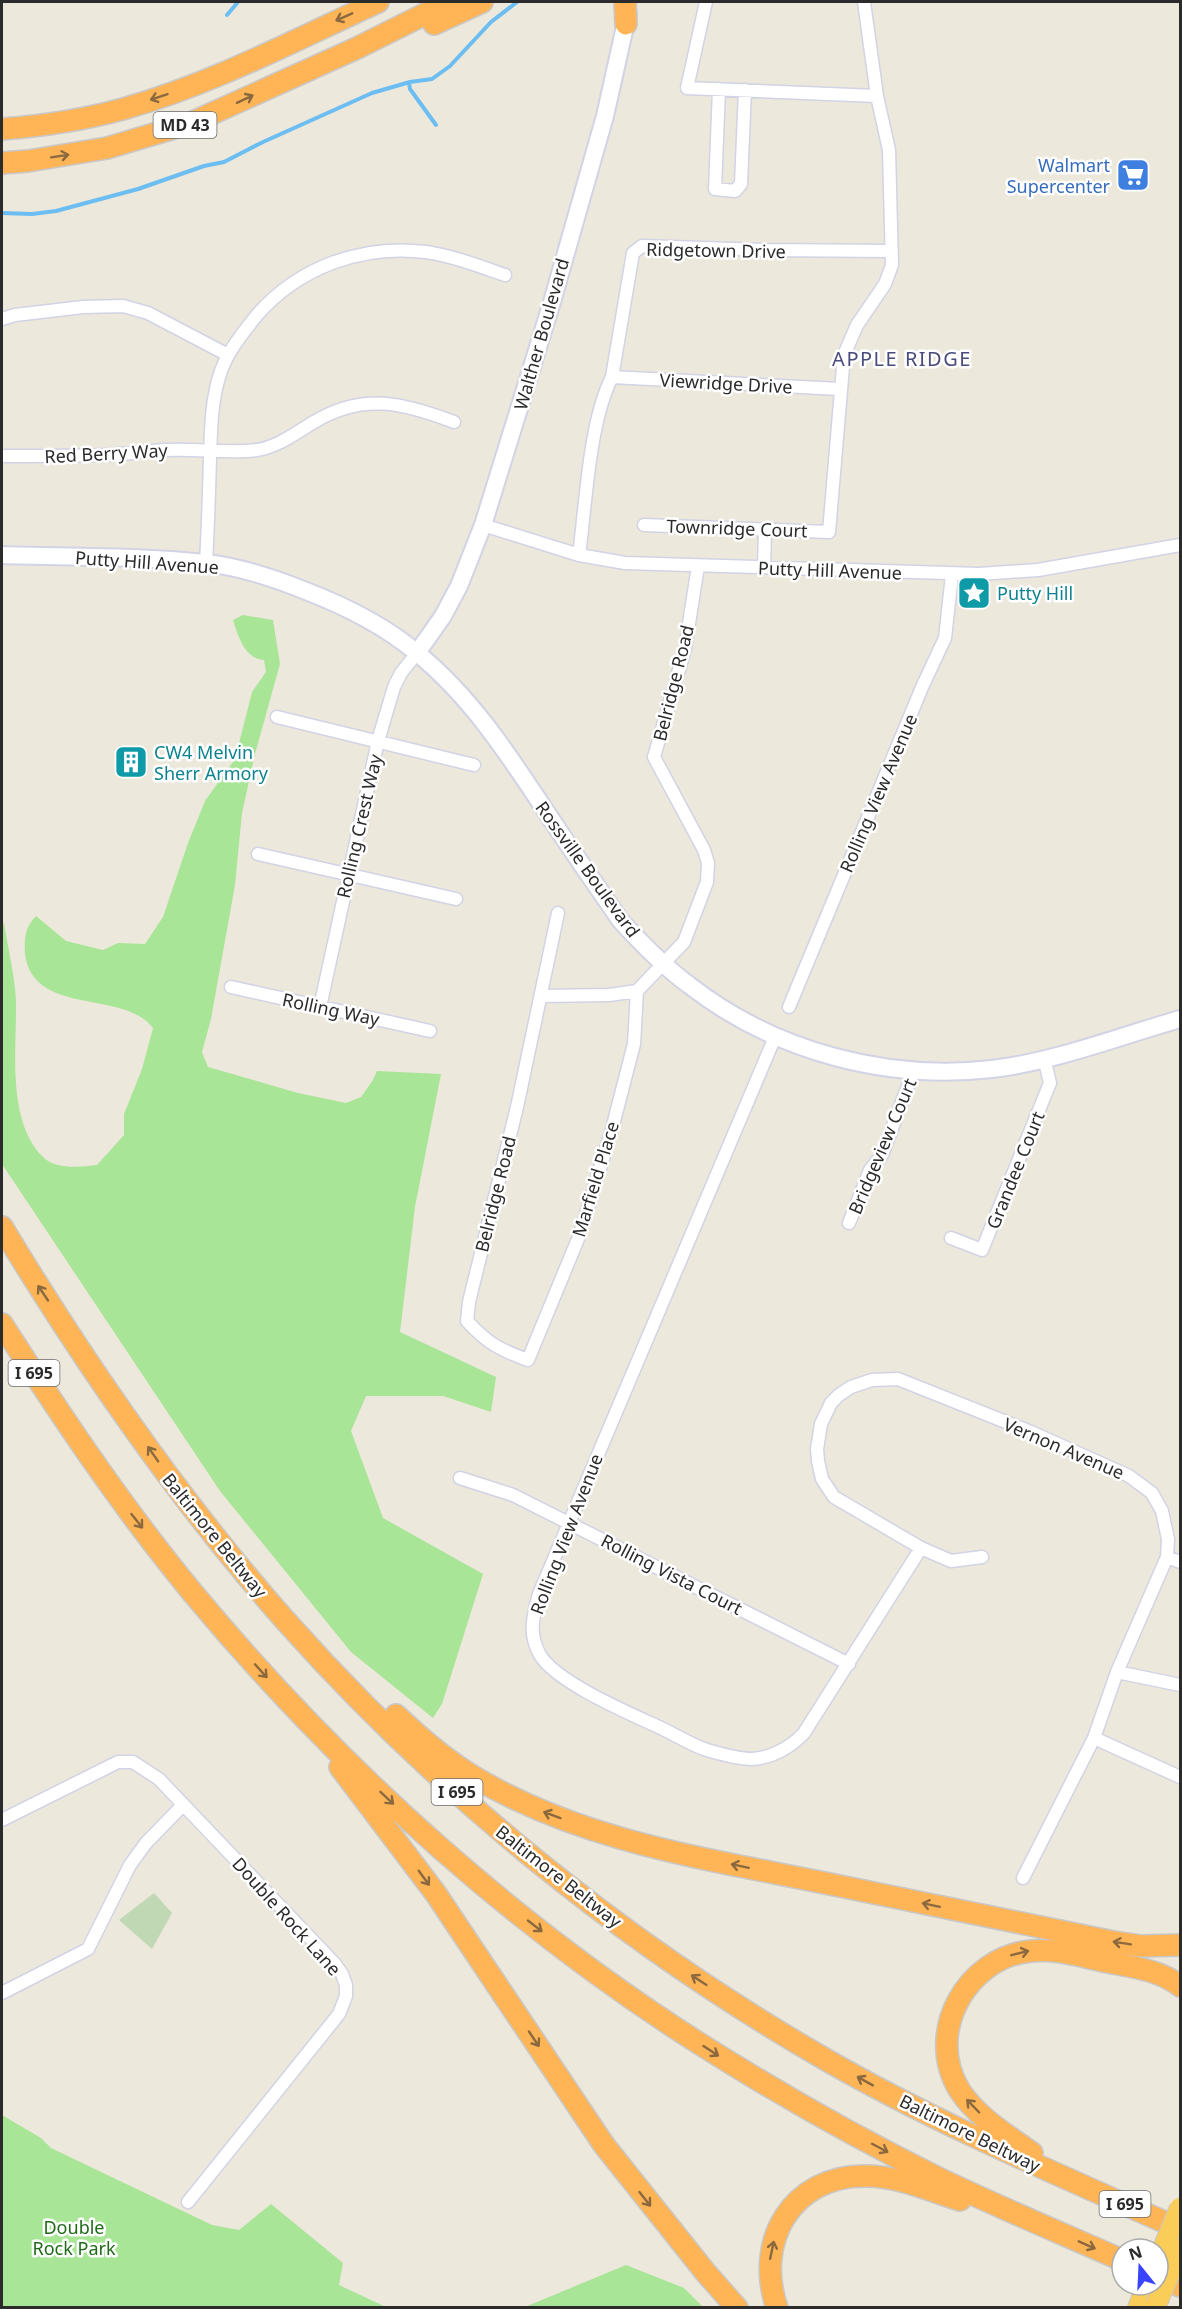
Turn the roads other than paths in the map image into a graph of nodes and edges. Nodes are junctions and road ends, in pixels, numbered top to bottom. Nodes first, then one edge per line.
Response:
1 (378, 2) edge
2 (450, 2) edge
3 (482, 2) edge
4 (625, 2) edge
5 (631, 2) edge
6 (706, 2) edge
7 (864, 2) edge
8 (626, 24) junction
9 (357, 48) junction
10 (719, 89) junction
11 (745, 90) junction
12 (877, 96) junction
13 (2, 129) edge
14 (2, 163) edge
15 (892, 251) junction
16 (505, 275) dead end
17 (2, 319) edge
18 (228, 355) junction
19 (612, 377) junction
20 (840, 389) junction
21 (454, 422) dead end
22 (210, 451) junction
23 (2, 456) edge
24 (483, 525) junction
25 (644, 525) dead end
26 (765, 530) junction
27 (1180, 545) edge
28 (2, 555) edge
29 (579, 555) junction
30 (206, 563) junction
31 (698, 566) junction
32 (764, 567) junction
33 (952, 575) junction
34 (417, 653) junction
35 (277, 717) dead end
36 (378, 741) junction
37 (474, 765) dead end
38 (258, 854) dead end
39 (348, 874) junction
40 (456, 899) dead end
41 (558, 913) dead end
42 (663, 964) junction
43 (231, 987) dead end
44 (637, 991) junction
45 (541, 996) junction
46 (320, 1006) junction
47 (789, 1007) dead end
48 (1180, 1019) edge
49 (430, 1031) dead end
50 (775, 1036) junction
51 (1044, 1058) junction
52 (914, 1070) junction
53 (849, 1223) dead end
54 (2, 1227) edge
55 (951, 1238) dead end
56 (2, 1324) edge
57 (528, 1360) joint
58 (460, 1478) dead end
59 (173, 1484) junction
60 (571, 1523) junction
61 (921, 1548) junction
62 (982, 1557) dead end
63 (1167, 1557) junction
64 (1180, 1562) edge
65 (849, 1664) junction
66 (1117, 1672) junction
67 (1180, 1685) edge
68 (300, 1714) junction
69 (1094, 1738) junction
70 (1180, 1777) edge
71 (183, 1805) junction
72 (2, 1820) edge
73 (1023, 1878) dead end
74 (1180, 1945) edge
75 (1180, 1986) edge
76 (2, 1993) edge
77 (1069, 2179) junction
78 (188, 2202) dead end
79 (1180, 2208) edge
80 (1180, 2229) edge
81 (1052, 2230) junction
82 (1168, 2237) edge
83 (1180, 2249) edge
84 (1110, 2255) edge
85 (1148, 2301) edge
86 (737, 2307) edge
87 (777, 2307) edge

1 -> 13 highway, MD 43
2 - 9 highway, MD 43
3 - 9 highway
4 - 8 highway
5 - 8 main road, Walther Boulevard
6 - 10 street
7 - 12 street
8 - 24 main road, Walther Boulevard
14 -> 9 highway, MD 43
10 - 11 street
10 - 11 street
11 - 12 street
12 - 15 street
15 - 19 street, Ridgetown Drive
15 - 20 street
16 - 18 street
17 - 18 street
18 - 22 street
19 - 20 street, Viewridge Drive
19 - 29 street, Ridgetown Drive
20 - 26 street, Townridge Court
21 - 22 street, Red Berry Way
22 - 23 street, Red Berry Way
22 - 30 street
24 - 29 street, Putty Hill Avenue
24 - 34 main road, Walther Boulevard
25 - 26 street, Townridge Court
26 - 32 street
27 - 33 street, Putty Hill Avenue
28 - 30 main road, Putty Hill Avenue
29 - 31 street, Putty Hill Avenue
30 - 34 main road, Putty Hill Avenue
31 - 32 street, Putty Hill Avenue
31 - 42 street, Belridge Road
32 - 33 street, Putty Hill Avenue
33 - 47 street, Rolling View Avenue
34 - 36 street, Rolling Crest Way
34 - 42 main road, Rossville Boulevard
35 - 36 street
36 - 37 street
36 - 39 street, Rolling Crest Way
38 - 39 street
39 - 40 street
39 - 46 street, Rolling Crest Way
41 - 45 street, Belridge Road
42 - 44 street, Belridge Road
42 - 50 main road, Rossville Boulevard
43 - 46 street, Rolling Way
44 - 45 street
44 - 57 street, Marfield Place
45 - 57 street, Belridge Road
46 - 49 street, Rolling Way
48 - 51 main road, Rossville Boulevard
50 - 52 main road, Rossville Boulevard
50 - 60 street, Rolling View Avenue
51 - 52 main road, Rossville Boulevard
51 - 55 street, Grandee Court
52 - 53 street, Bridgeview Court
59 -> 54 highway, Baltimore Beltway / I 695
56 -> 68 highway, I 695
58 - 60 street, Rolling Vista Court
74 -> 59 highway
77 -> 59 highway, Baltimore Beltway / I 695
60 - 65 street, Rolling Vista Court
60 - 65 street, Rolling View Avenue
61 - 62 street, Vernon Avenue
61 - 63 street, Vernon Avenue
61 - 65 street, Rolling View Avenue
63 - 64 street
63 - 66 street, Vernon Avenue
66 - 67 street
66 - 69 street, Vernon Avenue
68 -> 81 highway, I 695
68 -> 86 highway
69 - 70 street
69 - 73 street, Vernon Avenue
71 - 72 street, Double Rock Lane
71 - 76 street
71 - 78 street, Double Rock Lane
77 -> 75 highway
77 - 80 highway, Baltimore Beltway / I 695
79 - 82 highway, bridge
81 -> 84 highway, I 695
87 -> 81 highway
83 - 85 highway, bridge

